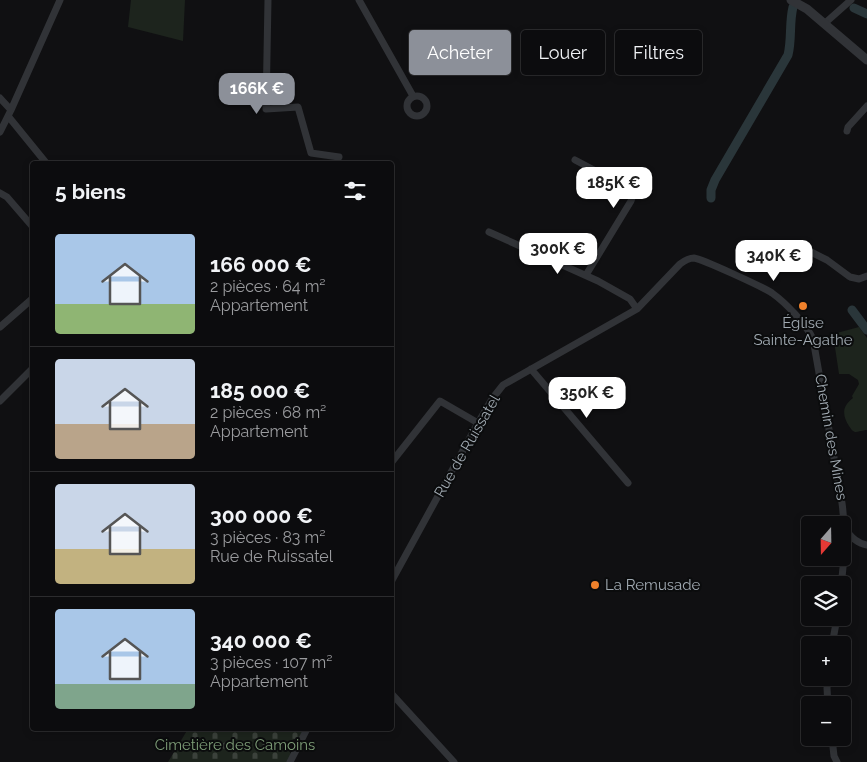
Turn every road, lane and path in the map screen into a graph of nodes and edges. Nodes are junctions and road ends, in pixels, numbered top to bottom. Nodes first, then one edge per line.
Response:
1 (60, 0) edge
2 (268, 0) edge
3 (359, 0) edge
4 (791, 0) edge
5 (851, 0) edge
6 (824, 24) junction
7 (867, 60) edge
8 (413, 96) dead end
9 (0, 98) edge
10 (867, 106) edge
11 (10, 113) junction
12 (847, 131) dead end
13 (0, 132) edge
14 (339, 157) dead end
15 (576, 160) dead end
16 (46, 161) edge
17 (0, 193) edge
18 (30, 224) edge
19 (489, 232) dead end
20 (811, 252) dead end
21 (586, 275) junction
22 (867, 276) edge
23 (751, 283) joint
24 (30, 301) edge
25 (637, 308) junction
26 (0, 327) edge
27 (531, 369) junction
28 (30, 371) edge
29 (0, 401) edge
30 (478, 423) junction
31 (394, 459) edge
32 (628, 483) dead end
33 (844, 516) edge
34 (851, 537) edge
35 (867, 545) edge
36 (394, 577) edge
37 (394, 697) edge
38 (306, 731) edge
39 (833, 746) edge
40 (290, 762) edge
41 (454, 762) edge
42 (837, 762) edge

1 - 11 street
2 - 14 street
3 - 8 street
4 - 6 street
5 - 6 street
6 - 7 street
9 - 11 street
10 - 12 street
11 - 13 street
11 - 16 street
15 - 21 street
17 - 18 street
19 - 21 street
20 - 22 street
21 - 25 street
23 - 25 street, Rue de Ruissatel
23 - 33 street, Chemin des Mines
24 - 26 street
25 - 27 street, Rue de Ruissatel
27 - 30 street, Rue de Ruissatel
27 - 32 street
28 - 29 street
30 - 31 street
30 - 36 street, Rue de Ruissatel
34 - 35 street
37 - 41 street
38 - 40 street
39 - 42 street

